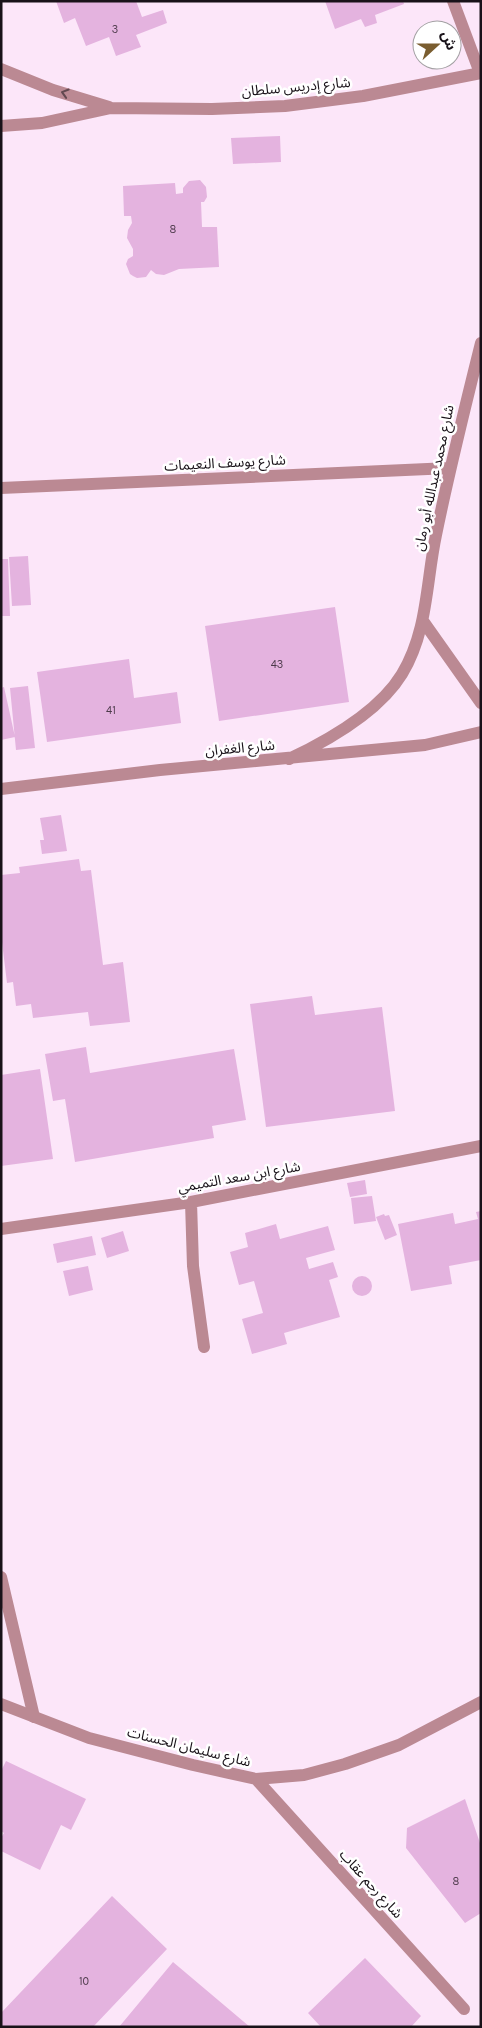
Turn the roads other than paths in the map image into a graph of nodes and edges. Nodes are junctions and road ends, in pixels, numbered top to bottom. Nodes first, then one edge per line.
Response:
1 (453, 1) edge
2 (1, 69) edge
3 (480, 73) edge
4 (112, 108) junction
5 (1, 126) edge
6 (481, 344) edge
7 (450, 468) junction
8 (1, 488) edge
9 (424, 620) junction
10 (481, 703) edge
11 (481, 732) edge
12 (289, 759) junction
13 (1, 789) edge
14 (481, 1146) edge
15 (191, 1202) junction
16 (1, 1229) edge
17 (204, 1348) dead end
18 (1, 1577) edge
19 (481, 1702) edge
20 (1, 1704) edge
21 (34, 1717) junction
22 (256, 1779) junction
23 (464, 2009) dead end

1 - 3 street
4 -> 2 street, شارع إدريس سلطان
3 - 4 street, شارع إدريس سلطان
4 - 5 street, شارع إدريس سلطان
6 - 7 street, شارع محمد عبدالله أبو رمان
7 - 8 street, شارع يوسف النعيمات
7 - 9 street, شارع محمد عبدالله أبو رمان
9 - 10 street
9 - 12 street, شارع محمد عبدالله أبو رمان
11 - 12 street, شارع الغفران
12 - 13 street, شارع الغفران
14 - 15 street, شارع ابن سعد التميمي
15 - 16 street, شارع ابن سعد التميمي
15 - 17 street
18 - 21 street
19 - 22 street, شارع سليمان الحسنات
20 - 21 street, شارع سليمان الحسنات
21 - 22 street, شارع سليمان الحسنات
22 - 23 street, شارع رجم عقاب

